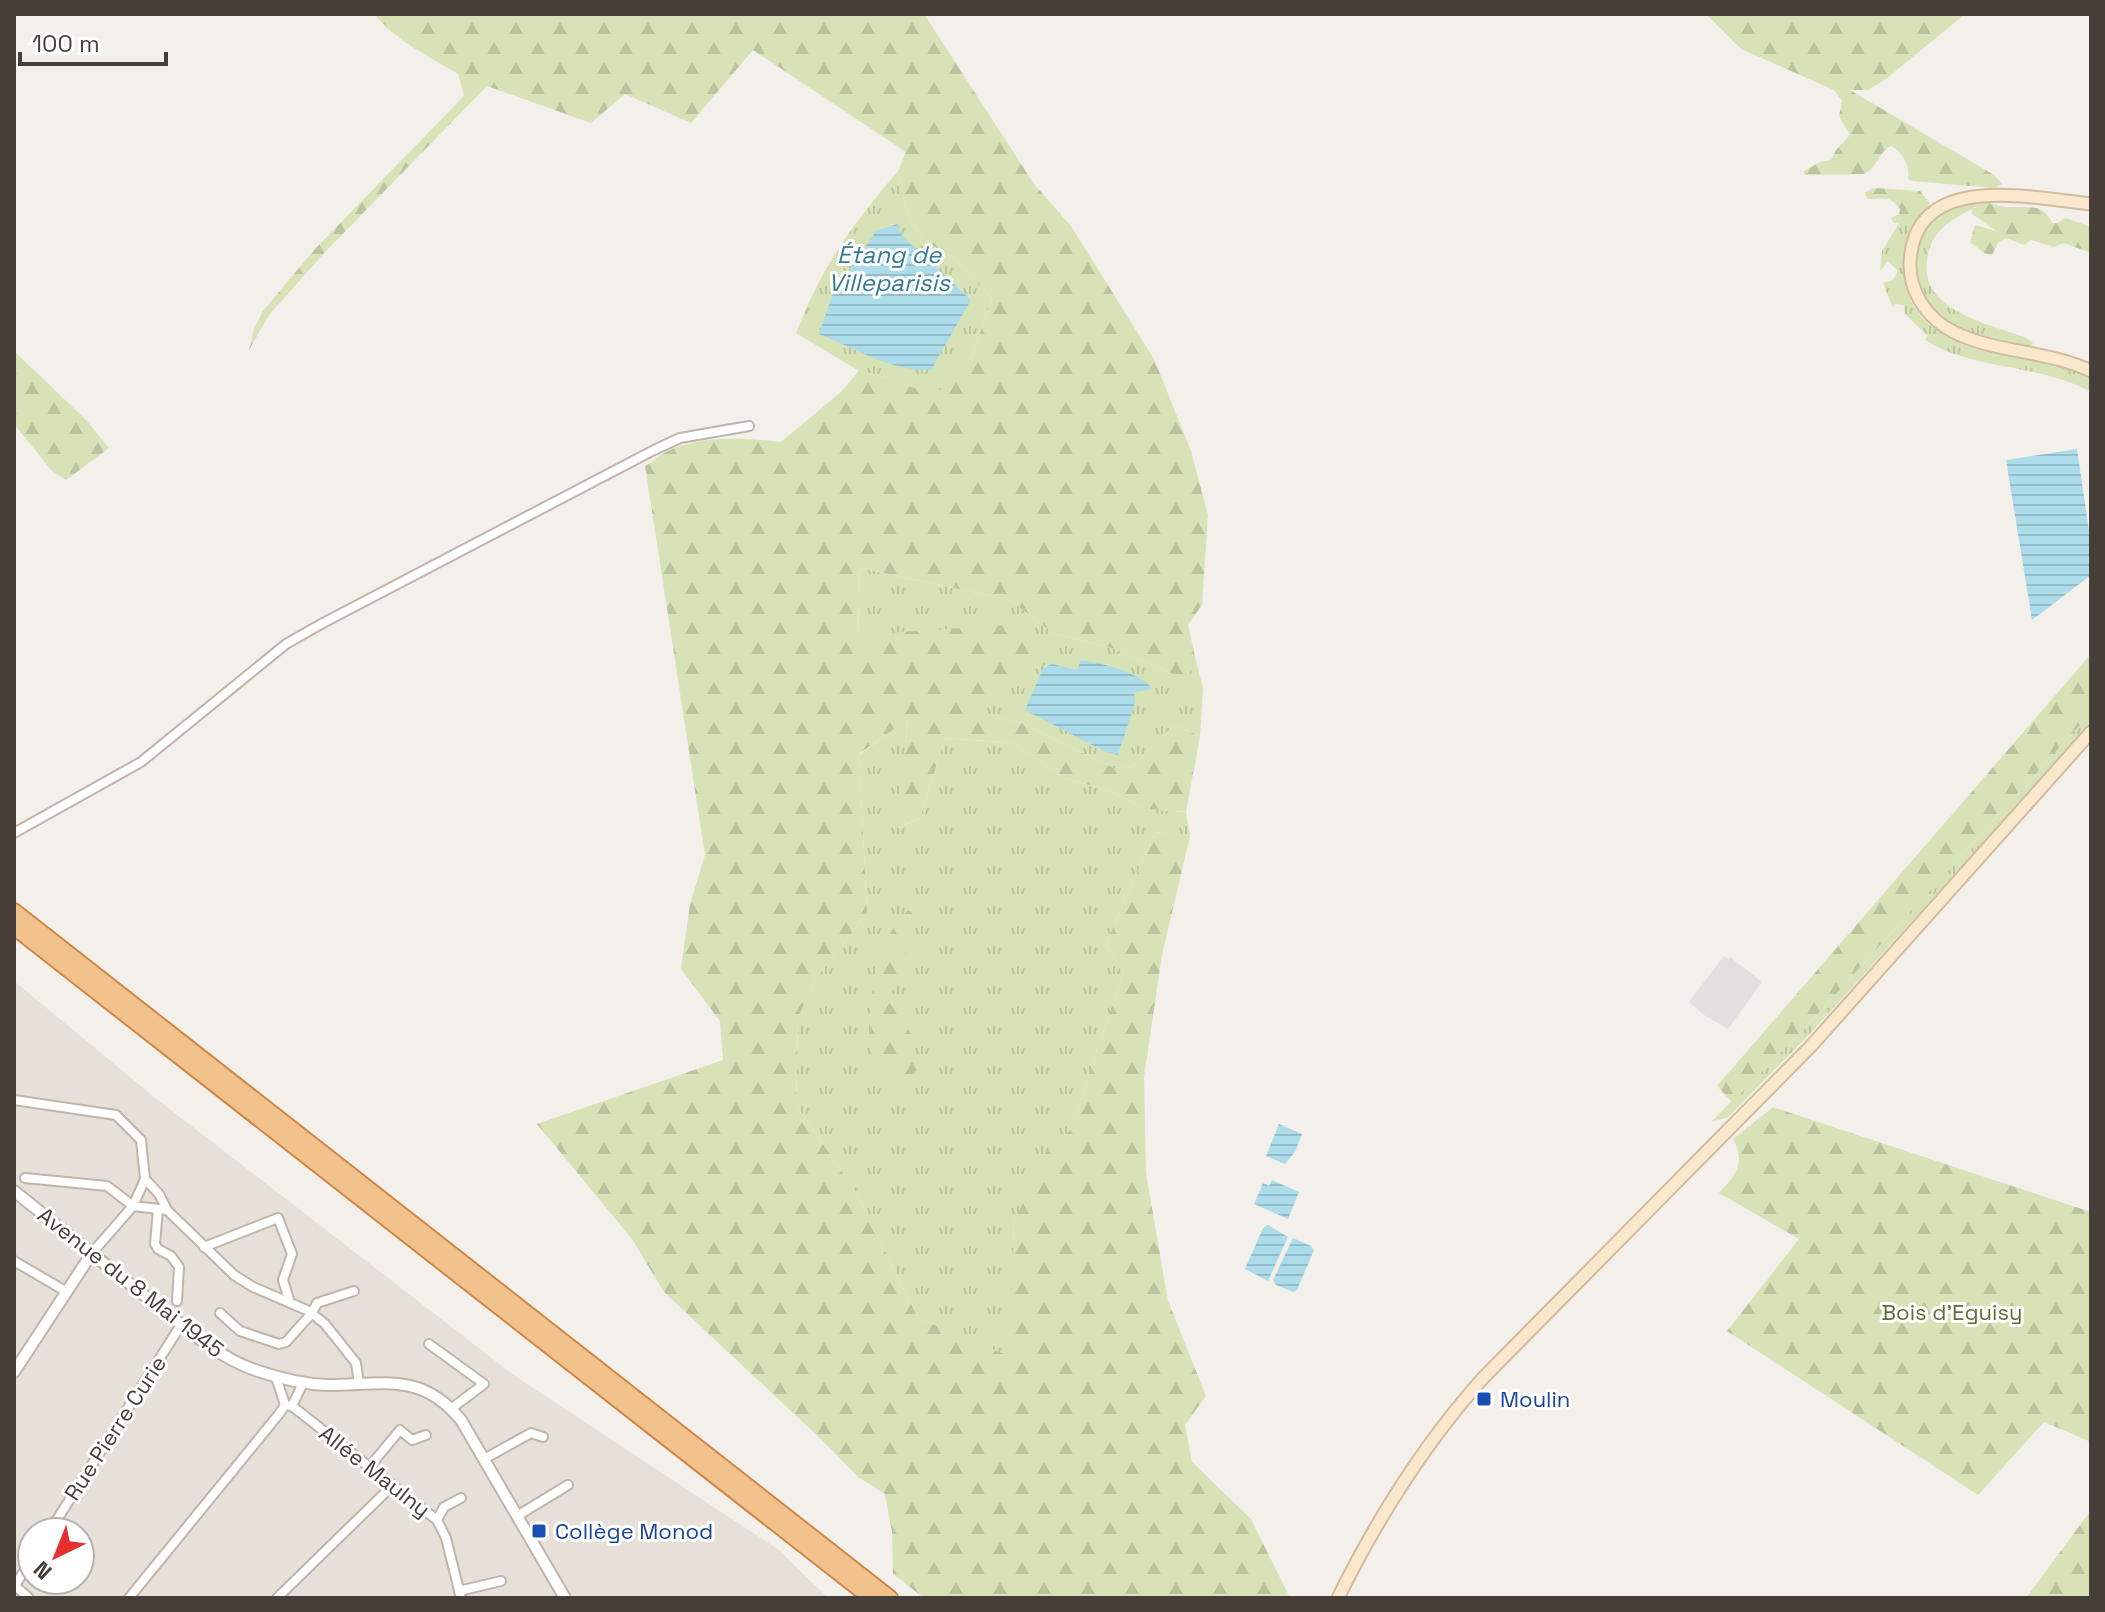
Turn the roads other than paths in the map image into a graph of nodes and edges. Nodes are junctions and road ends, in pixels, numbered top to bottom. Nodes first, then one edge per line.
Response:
1 (2091, 204) edge
2 (2091, 371) edge
3 (749, 426) dead end
4 (2091, 732) edge
5 (14, 833) edge
6 (14, 911) edge
7 (14, 927) edge
8 (14, 1100) edge
9 (25, 1178) dead end
10 (145, 1179) junction
11 (14, 1191) edge
12 (133, 1206) junction
13 (162, 1210) junction
14 (204, 1247) junction
15 (92, 1253) junction
16 (14, 1261) edge
17 (354, 1291) dead end
18 (67, 1292) junction
19 (177, 1301) dead end
20 (290, 1303) junction
21 (220, 1313) dead end
22 (312, 1313) junction
23 (181, 1325) junction
24 (429, 1344) dead end
25 (14, 1372) edge
26 (276, 1377) junction
27 (303, 1383) junction
28 (359, 1384) junction
29 (288, 1405) junction
30 (452, 1408) junction
31 (426, 1435) dead end
32 (543, 1437) dead end
33 (484, 1459) junction
34 (370, 1466) junction
35 (393, 1485) junction
36 (568, 1485) dead end
37 (461, 1498) dead end
38 (59, 1516) edge
39 (517, 1516) junction
40 (437, 1520) junction
41 (501, 1581) dead end
42 (15, 1585) edge
43 (460, 1594) edge
44 (29, 1598) edge
45 (129, 1598) edge
46 (277, 1598) edge
47 (565, 1598) edge
48 (871, 1598) edge
49 (890, 1598) edge
50 (1338, 1598) edge

1 - 2 main road
3 - 5 street
4 - 50 main road
6 - 49 highway
7 - 48 highway
8 - 10 street
9 - 12 street
10 - 12 street
10 - 13 street
11 - 15 street, Avenue du 8 Mai 1945
12 - 13 street
12 - 15 street
13 - 14 street
13 - 19 street
14 - 20 street
14 - 20 street
15 - 18 street
15 - 23 street, Avenue du 8 Mai 1945
16 - 18 street
17 - 22 street
18 - 25 street
20 - 22 street
21 - 22 street
22 - 28 street
23 - 26 street, Avenue du 8 Mai 1945
23 - 38 street, Rue Pierre Curie
24 - 30 street
26 - 27 street, Avenue du 8 Mai 1945
26 - 29 street
27 - 28 street, Avenue du 8 Mai 1945
27 - 29 street
28 - 30 street, Avenue du 8 Mai 1945
29 - 34 street, Allée Maulny
29 - 45 street
30 - 33 street, Avenue du 8 Mai 1945
31 - 34 street
32 - 33 street
33 - 39 street, Avenue du 8 Mai 1945
34 - 35 street, Allée Maulny
35 - 40 street, Allée Maulny
35 - 46 street
36 - 39 street
37 - 40 street
39 - 47 street, Avenue du 8 Mai 1945
40 - 43 street, Allée Maulny
41 - 43 street
42 - 44 street

